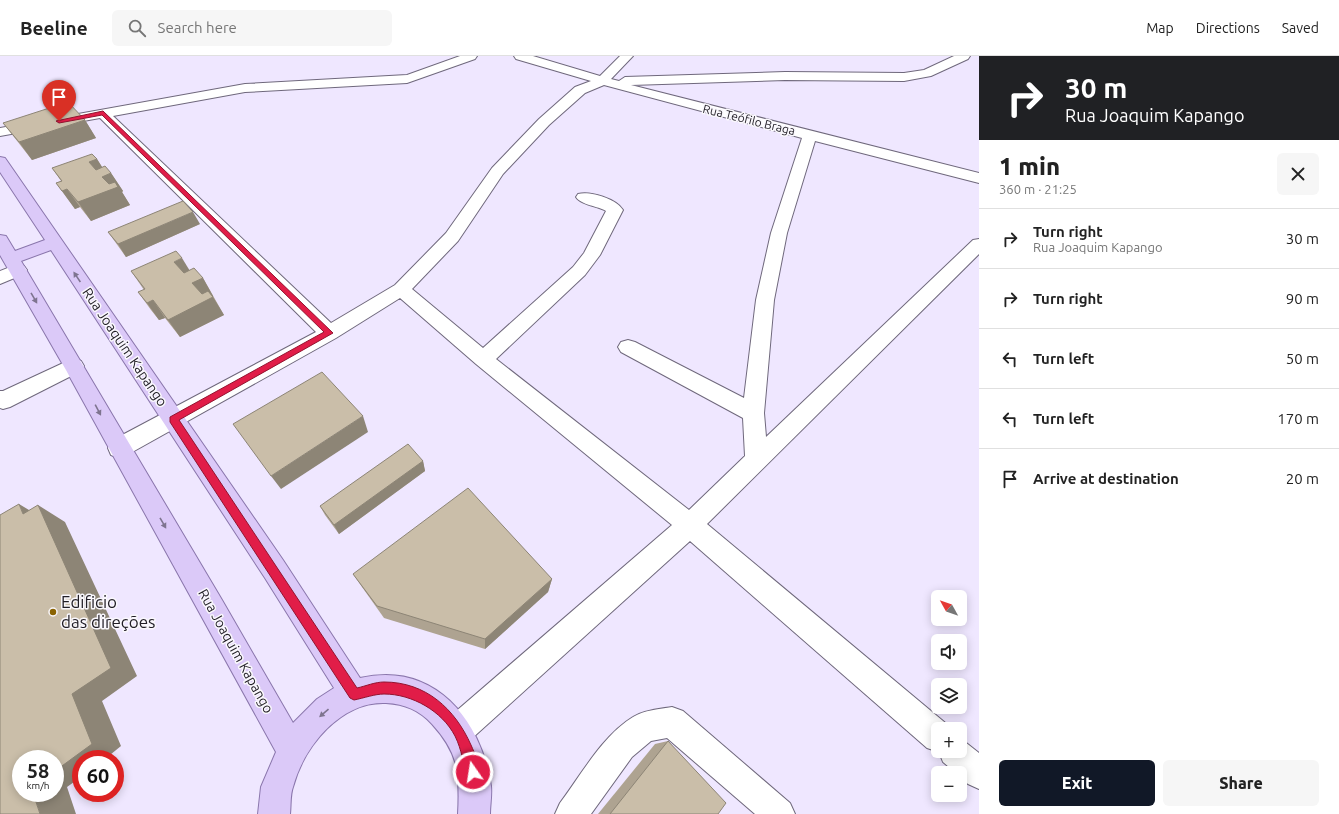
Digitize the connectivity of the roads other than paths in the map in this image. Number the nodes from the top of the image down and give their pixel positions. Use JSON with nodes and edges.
{"nodes":[{"id":1,"x":471,"y":56,"type":"edge"},
{"id":2,"x":520,"y":56,"type":"edge"},
{"id":3,"x":627,"y":56,"type":"edge"},
{"id":4,"x":964,"y":56,"type":"edge"},
{"id":5,"x":602,"y":81,"type":"junction"},
{"id":6,"x":103,"y":113,"type":"junction"},
{"id":7,"x":0,"y":132,"type":"edge"},
{"id":8,"x":810,"y":136,"type":"junction"},
{"id":9,"x":0,"y":161,"type":"edge"},
{"id":10,"x":979,"y":178,"type":"edge"},
{"id":11,"x":584,"y":197,"type":"dead end"},
{"id":12,"x":54,"y":243,"type":"junction"},
{"id":13,"x":979,"y":244,"type":"edge"},
{"id":14,"x":7,"y":262,"type":"edge"},
{"id":15,"x":400,"y":289,"type":"junction"},
{"id":16,"x":329,"y":333,"type":"junction"},
{"id":17,"x":628,"y":347,"type":"dead end"},
{"id":18,"x":483,"y":358,"type":"junction"},
{"id":19,"x":74,"y":366,"type":"junction"},
{"id":20,"x":0,"y":399,"type":"edge"},
{"id":21,"x":753,"y":413,"type":"junction"},
{"id":22,"x":174,"y":419,"type":"junction"},
{"id":23,"x":119,"y":448,"type":"junction"},
{"id":24,"x":757,"y":460,"type":"junction"},
{"id":25,"x":690,"y":525,"type":"junction"},
{"id":26,"x":354,"y":694,"type":"junction"},
{"id":27,"x":458,"y":730,"type":"junction"},
{"id":28,"x":931,"y":732,"type":"edge"},
{"id":29,"x":292,"y":751,"type":"junction"},
{"id":30,"x":962,"y":758,"type":"edge"},
{"id":31,"x":979,"y":773,"type":"edge"},
{"id":32,"x":274,"y":814,"type":"edge"},
{"id":33,"x":474,"y":814,"type":"edge"},
{"id":34,"x":571,"y":814,"type":"edge"},
{"id":35,"x":779,"y":814,"type":"edge"}],
"edges":[{"from":1,"to":6,"type":"street"},
{"from":2,"to":5,"type":"street","name":"Rua Teófilo Braga"},
{"from":3,"to":5,"type":"street"},
{"from":4,"to":5,"type":"street"},
{"from":5,"to":8,"type":"street","name":"Rua Teófilo Braga"},
{"from":5,"to":15,"type":"street"},
{"from":6,"to":7,"type":"street"},
{"from":6,"to":16,"type":"street"},
{"from":8,"to":10,"type":"street","name":"Rua Teófilo Braga"},
{"from":8,"to":21,"type":"street"},
{"from":9,"to":12,"type":"main road","name":"Rua Joaquim Kapango"},
{"from":11,"to":18,"type":"street"},
{"from":12,"to":14,"type":"main road"},
{"from":22,"to":12,"type":"main road","name":"Rua Joaquim Kapango","one_way":true},
{"from":13,"to":24,"type":"street"},
{"from":14,"to":19,"type":"main road","name":"Rua Joaquim Kapango","one_way":true},
{"from":15,"to":16,"type":"street"},
{"from":15,"to":18,"type":"street"},
{"from":16,"to":22,"type":"street"},
{"from":17,"to":21,"type":"street"},
{"from":18,"to":25,"type":"street"},
{"from":19,"to":20,"type":"street"},
{"from":19,"to":23,"type":"main road","name":"Rua Joaquim Kapango","one_way":true},
{"from":21,"to":24,"type":"street"},
{"from":22,"to":23,"type":"street"},
{"from":22,"to":26,"type":"main road","name":"Rua Joaquim Kapango"},
{"from":23,"to":29,"type":"main road","name":"Rua Joaquim Kapango","one_way":true},
{"from":24,"to":25,"type":"street"},
{"from":25,"to":27,"type":"street"},
{"from":25,"to":28,"type":"street"},
{"from":26,"to":27,"type":"main road"},
{"from":26,"to":29,"type":"main road","one_way":true},
{"from":27,"to":33,"type":"main road"},
{"from":29,"to":32,"type":"main road"},
{"from":30,"to":31,"type":"street"},
{"from":34,"to":35,"type":"street"}]}
